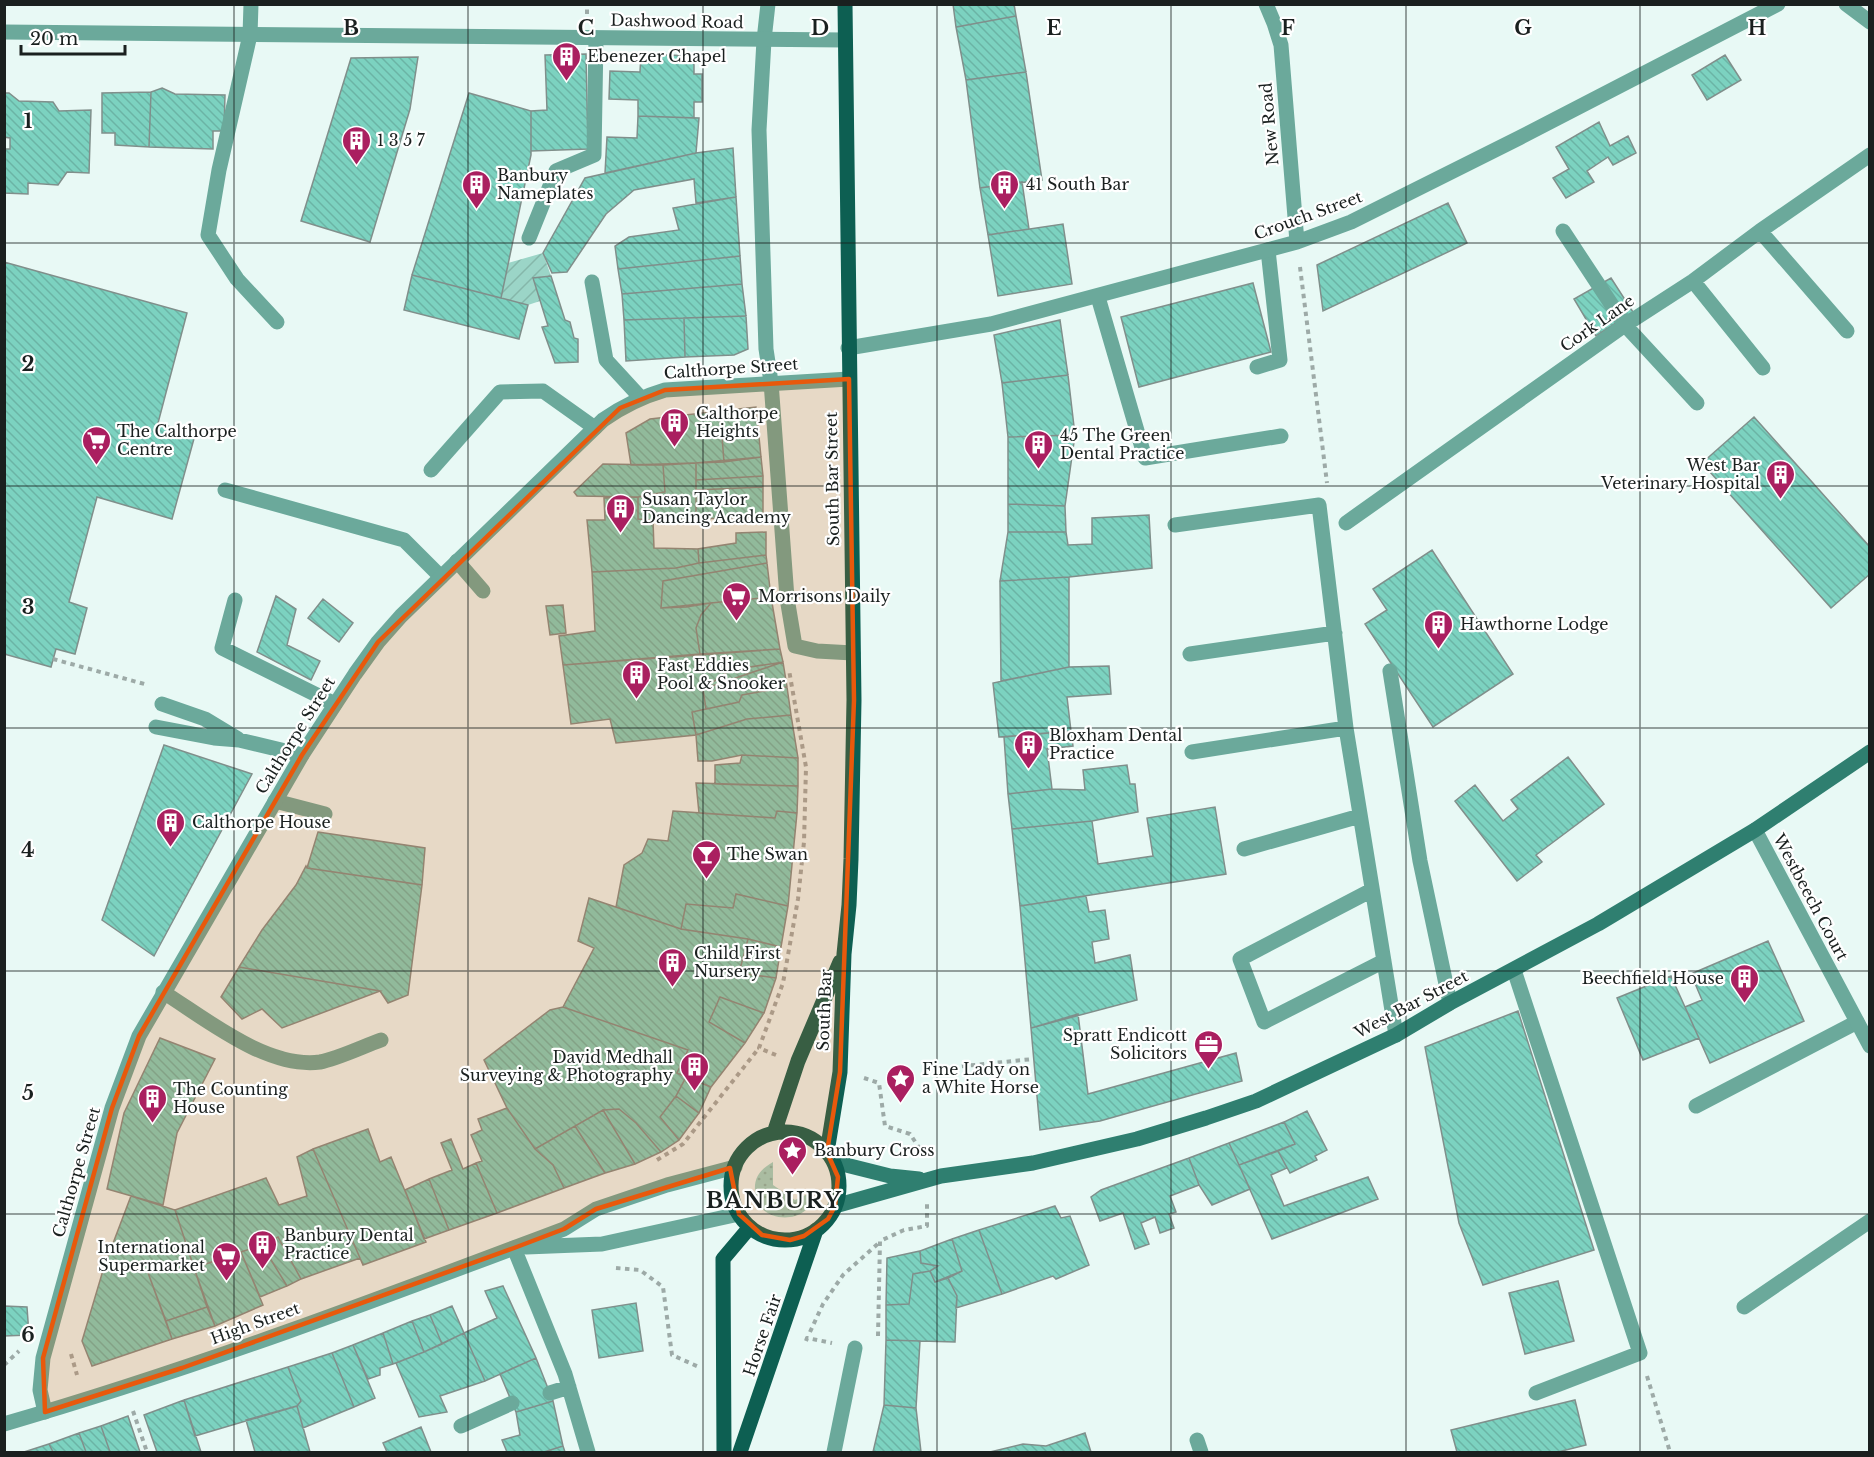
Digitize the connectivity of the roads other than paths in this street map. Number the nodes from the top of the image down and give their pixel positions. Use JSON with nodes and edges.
{"nodes":[{"id":1,"x":251,"y":4,"type":"edge"},
{"id":2,"x":768,"y":4,"type":"edge"},
{"id":3,"x":845,"y":4,"type":"edge"},
{"id":4,"x":1266,"y":4,"type":"edge"},
{"id":5,"x":1778,"y":4,"type":"edge"},
{"id":6,"x":1846,"y":4,"type":"edge"},
{"id":7,"x":1869,"y":22,"type":"edge"},
{"id":8,"x":4,"y":32,"type":"edge"},
{"id":9,"x":250,"y":35,"type":"junction"},
{"id":10,"x":596,"y":38,"type":"junction"},
{"id":11,"x":764,"y":40,"type":"junction"},
{"id":12,"x":845,"y":40,"type":"junction"},
{"id":13,"x":1869,"y":155,"type":"edge"},
{"id":14,"x":1563,"y":231,"type":"dead end"},
{"id":15,"x":1760,"y":231,"type":"junction"},
{"id":16,"x":529,"y":238,"type":"dead end"},
{"id":17,"x":1297,"y":242,"type":"junction"},
{"id":18,"x":1268,"y":250,"type":"junction"},
{"id":19,"x":1693,"y":281,"type":"junction"},
{"id":20,"x":592,"y":282,"type":"dead end"},
{"id":21,"x":1098,"y":297,"type":"junction"},
{"id":22,"x":277,"y":322,"type":"dead end"},
{"id":23,"x":1625,"y":325,"type":"junction"},
{"id":24,"x":1847,"y":331,"type":"dead end"},
{"id":25,"x":848,"y":348,"type":"junction"},
{"id":26,"x":1257,"y":367,"type":"dead end"},
{"id":27,"x":1763,"y":368,"type":"dead end"},
{"id":28,"x":849,"y":379,"type":"junction"},
{"id":29,"x":771,"y":382,"type":"junction"},
{"id":30,"x":640,"y":397,"type":"junction"},
{"id":31,"x":1697,"y":403,"type":"dead end"},
{"id":32,"x":594,"y":428,"type":"junction"},
{"id":33,"x":1281,"y":436,"type":"dead end"},
{"id":34,"x":431,"y":470,"type":"dead end"},
{"id":35,"x":225,"y":490,"type":"dead end"},
{"id":36,"x":1346,"y":523,"type":"dead end"},
{"id":37,"x":1175,"y":525,"type":"dead end"},
{"id":38,"x":457,"y":561,"type":"junction"},
{"id":39,"x":441,"y":577,"type":"junction"},
{"id":40,"x":483,"y":591,"type":"dead end"},
{"id":41,"x":235,"y":600,"type":"dead end"},
{"id":42,"x":1335,"y":633,"type":"junction"},
{"id":43,"x":854,"y":653,"type":"junction"},
{"id":44,"x":1190,"y":654,"type":"dead end"},
{"id":45,"x":1390,"y":671,"type":"dead end"},
{"id":46,"x":162,"y":704,"type":"dead end"},
{"id":47,"x":335,"y":704,"type":"junction"},
{"id":48,"x":156,"y":727,"type":"dead end"},
{"id":49,"x":1346,"y":728,"type":"junction"},
{"id":50,"x":239,"y":740,"type":"junction"},
{"id":51,"x":1192,"y":752,"type":"dead end"},
{"id":52,"x":1869,"y":752,"type":"edge"},
{"id":53,"x":302,"y":755,"type":"junction"},
{"id":54,"x":275,"y":801,"type":"junction"},
{"id":55,"x":325,"y":814,"type":"dead end"},
{"id":56,"x":1360,"y":816,"type":"junction"},
{"id":57,"x":1755,"y":830,"type":"junction"},
{"id":58,"x":1244,"y":849,"type":"dead end"},
{"id":59,"x":1372,"y":890,"type":"junction"},
{"id":60,"x":844,"y":954,"type":"junction"},
{"id":61,"x":1384,"y":962,"type":"junction"},
{"id":62,"x":1514,"y":970,"type":"junction"},
{"id":63,"x":163,"y":992,"type":"junction"},
{"id":64,"x":1450,"y":1003,"type":"junction"},
{"id":65,"x":1857,"y":1022,"type":"junction"},
{"id":66,"x":1396,"y":1035,"type":"junction"},
{"id":67,"x":381,"y":1040,"type":"dead end"},
{"id":68,"x":1869,"y":1046,"type":"edge"},
{"id":69,"x":1696,"y":1106,"type":"dead end"},
{"id":70,"x":774,"y":1133,"type":"junction"},
{"id":71,"x":830,"y":1157,"type":"junction"},
{"id":72,"x":735,"y":1167,"type":"junction"},
{"id":73,"x":925,"y":1180,"type":"junction"},
{"id":74,"x":835,"y":1206,"type":"junction"},
{"id":75,"x":739,"y":1214,"type":"junction"},
{"id":76,"x":1869,"y":1221,"type":"edge"},
{"id":77,"x":750,"y":1227,"type":"junction"},
{"id":78,"x":816,"y":1230,"type":"junction"},
{"id":79,"x":514,"y":1248,"type":"junction"},
{"id":80,"x":1744,"y":1307,"type":"dead end"},
{"id":81,"x":855,"y":1348,"type":"road end"},
{"id":82,"x":569,"y":1387,"type":"junction"},
{"id":83,"x":550,"y":1393,"type":"dead end"},
{"id":84,"x":1536,"y":1393,"type":"dead end"},
{"id":85,"x":512,"y":1403,"type":"dead end"},
{"id":86,"x":45,"y":1412,"type":"junction"},
{"id":87,"x":6,"y":1422,"type":"edge"},
{"id":88,"x":461,"y":1426,"type":"dead end"},
{"id":89,"x":588,"y":1452,"type":"edge"},
{"id":90,"x":724,"y":1452,"type":"edge"},
{"id":91,"x":740,"y":1452,"type":"edge"},
{"id":92,"x":834,"y":1452,"type":"edge"}],
"edges":[{"from":1,"to":9,"type":"street"},
{"from":2,"to":11,"type":"street"},
{"from":3,"to":12,"type":"main road","name":"South Bar Street"},
{"from":4,"to":17,"type":"street","name":"New Road"},
{"from":5,"to":17,"type":"street","name":"Crouch Street"},
{"from":6,"to":7,"type":"street"},
{"from":8,"to":9,"type":"street","name":"Dashwood Road"},
{"from":9,"to":10,"type":"street","name":"Dashwood Road"},
{"from":9,"to":22,"type":"street"},
{"from":10,"to":11,"type":"street","name":"Dashwood Road"},
{"from":10,"to":16,"type":"street"},
{"from":11,"to":12,"type":"street","name":"Dashwood Road"},
{"from":11,"to":29,"type":"street"},
{"from":12,"to":25,"type":"main road","name":"South Bar Street"},
{"from":13,"to":15,"type":"street","name":"Cork Lane"},
{"from":14,"to":23,"type":"street"},
{"from":15,"to":19,"type":"street","name":"Cork Lane"},
{"from":15,"to":24,"type":"street"},
{"from":17,"to":18,"type":"street","name":"Crouch Street"},
{"from":18,"to":21,"type":"street","name":"Crouch Street"},
{"from":18,"to":26,"type":"street"},
{"from":19,"to":23,"type":"street","name":"Cork Lane"},
{"from":19,"to":27,"type":"street"},
{"from":20,"to":30,"type":"street"},
{"from":21,"to":25,"type":"street","name":"Crouch Street"},
{"from":21,"to":33,"type":"street"},
{"from":23,"to":31,"type":"street"},
{"from":23,"to":36,"type":"street","name":"Cork Lane"},
{"from":25,"to":28,"type":"main road","name":"South Bar Street"},
{"from":28,"to":29,"type":"street","name":"Calthorpe Street"},
{"from":28,"to":43,"type":"main road","name":"South Bar Street"},
{"from":29,"to":30,"type":"street","name":"Calthorpe Street"},
{"from":29,"to":43,"type":"street"},
{"from":30,"to":32,"type":"street","name":"Calthorpe Street"},
{"from":32,"to":34,"type":"street"},
{"from":32,"to":38,"type":"street","name":"Calthorpe Street"},
{"from":35,"to":39,"type":"street"},
{"from":37,"to":42,"type":"street"},
{"from":38,"to":39,"type":"street","name":"Calthorpe Street"},
{"from":38,"to":40,"type":"street"},
{"from":39,"to":47,"type":"street","name":"Calthorpe Street"},
{"from":41,"to":47,"type":"street"},
{"from":42,"to":44,"type":"street"},
{"from":42,"to":49,"type":"street"},
{"from":43,"to":60,"type":"main road","name":"South Bar Street"},
{"from":45,"to":64,"type":"street"},
{"from":46,"to":50,"type":"street"},
{"from":47,"to":53,"type":"street","name":"Calthorpe Street"},
{"from":48,"to":50,"type":"street"},
{"from":49,"to":51,"type":"street"},
{"from":49,"to":56,"type":"street"},
{"from":50,"to":53,"type":"street"},
{"from":52,"to":57,"type":"main road","name":"West Bar Street"},
{"from":53,"to":54,"type":"street","name":"Calthorpe Street"},
{"from":54,"to":55,"type":"street"},
{"from":54,"to":63,"type":"street","name":"Calthorpe Street"},
{"from":56,"to":58,"type":"street"},
{"from":56,"to":59,"type":"street"},
{"from":57,"to":62,"type":"main road","name":"West Bar Street"},
{"from":57,"to":65,"type":"street","name":"Westbeech Court"},
{"from":59,"to":61,"type":"street"},
{"from":59,"to":61,"type":"street"},
{"from":60,"to":70,"type":"main road","name":"South Bar"},
{"from":60,"to":71,"type":"main road","name":"South Bar"},
{"from":61,"to":66,"type":"street"},
{"from":62,"to":64,"type":"main road","name":"West Bar Street"},
{"from":62,"to":84,"type":"street"},
{"from":63,"to":67,"type":"street"},
{"from":63,"to":86,"type":"street","name":"Calthorpe Street"},
{"from":64,"to":66,"type":"main road","name":"West Bar Street"},
{"from":65,"to":68,"type":"street","name":"Westbeech Court"},
{"from":65,"to":69,"type":"street"},
{"from":66,"to":73,"type":"main road","name":"West Bar Street"},
{"from":70,"to":71,"type":"main road"},
{"from":70,"to":72,"type":"main road"},
{"from":71,"to":73,"type":"main road"},
{"from":71,"to":74,"type":"main road"},
{"from":72,"to":75,"type":"main road"},
{"from":72,"to":79,"type":"street","name":"High Street"},
{"from":73,"to":74,"type":"main road"},
{"from":74,"to":78,"type":"main road"},
{"from":75,"to":77,"type":"main road"},
{"from":75,"to":79,"type":"street","name":"High Street"},
{"from":76,"to":80,"type":"street"},
{"from":77,"to":78,"type":"main road"},
{"from":77,"to":90,"type":"main road","name":"Horse Fair"},
{"from":78,"to":91,"type":"main road","name":"Horse Fair"},
{"from":79,"to":82,"type":"street"},
{"from":79,"to":86,"type":"street","name":"High Street"},
{"from":81,"to":92,"type":"street"},
{"from":82,"to":83,"type":"street"},
{"from":82,"to":89,"type":"street"},
{"from":85,"to":88,"type":"street"},
{"from":86,"to":87,"type":"street","name":"High Street"}]}
